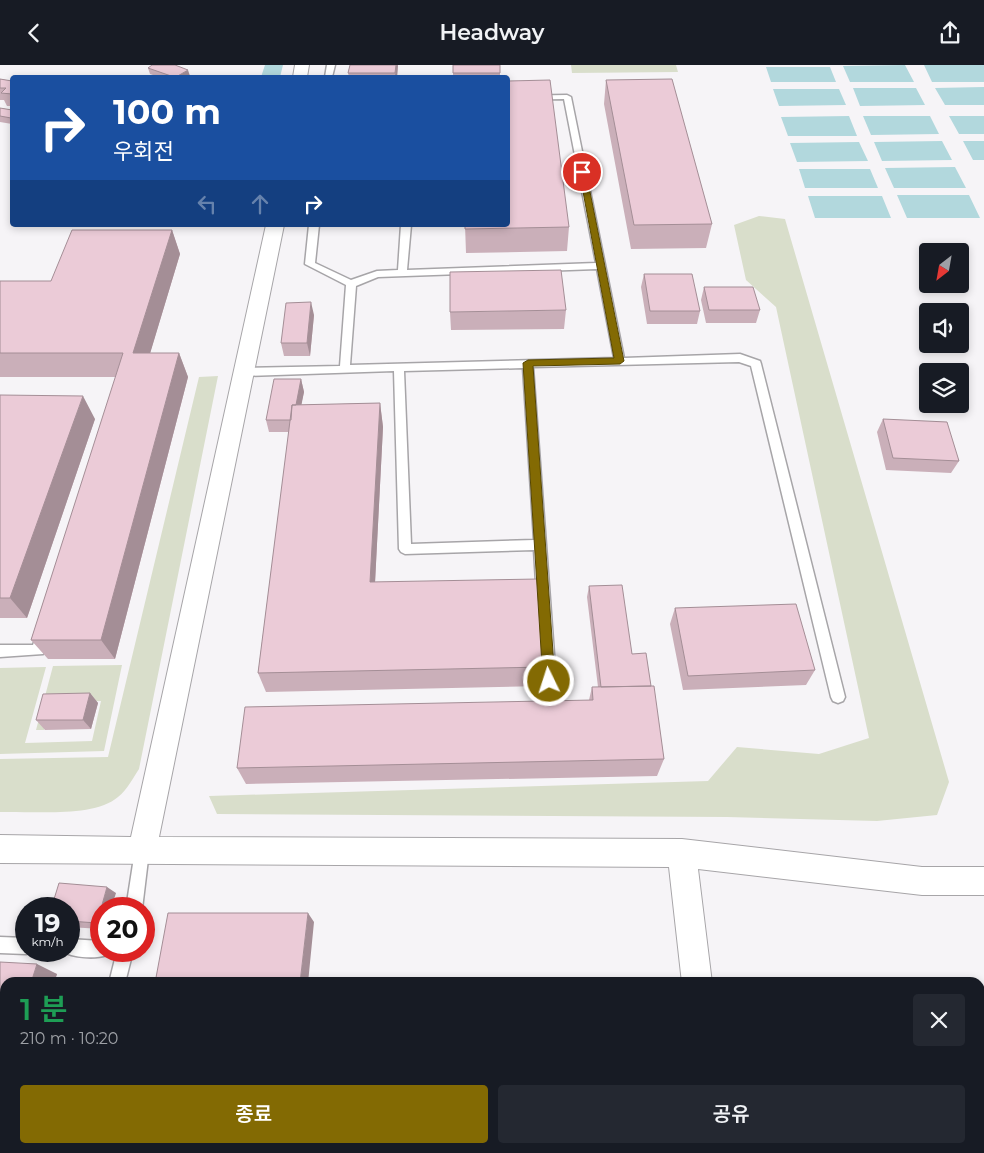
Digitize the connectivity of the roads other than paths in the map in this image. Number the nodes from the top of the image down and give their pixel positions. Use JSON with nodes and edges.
{"nodes":[{"id":1,"x":510,"y":98,"type":"edge"},
{"id":2,"x":275,"y":227,"type":"edge"},
{"id":3,"x":314,"y":227,"type":"edge"},
{"id":4,"x":406,"y":227,"type":"edge"},
{"id":5,"x":601,"y":266,"type":"junction"},
{"id":6,"x":402,"y":273,"type":"junction"},
{"id":7,"x":351,"y":284,"type":"junction"},
{"id":8,"x":620,"y":361,"type":"junction"},
{"id":9,"x":528,"y":363,"type":"junction"},
{"id":10,"x":399,"y":367,"type":"junction"},
{"id":11,"x":345,"y":370,"type":"junction"},
{"id":12,"x":244,"y":372,"type":"junction"},
{"id":13,"x":540,"y":545,"type":"junction"},
{"id":14,"x":47,"y":621,"type":"edge"},
{"id":15,"x":0,"y":651,"type":"edge"},
{"id":16,"x":549,"y":681,"type":"dead end"},
{"id":17,"x":838,"y":697,"type":"dead end"},
{"id":18,"x":0,"y":849,"type":"edge"},
{"id":19,"x":142,"y":851,"type":"junction"},
{"id":20,"x":682,"y":853,"type":"junction"},
{"id":21,"x":984,"y":881,"type":"edge"},
{"id":22,"x":136,"y":897,"type":"edge"},
{"id":23,"x":0,"y":945,"type":"edge"},
{"id":24,"x":15,"y":946,"type":"edge"},
{"id":25,"x":122,"y":962,"type":"edge"},
{"id":26,"x":118,"y":977,"type":"edge"},
{"id":27,"x":697,"y":977,"type":"edge"}],
"edges":[{"from":1,"to":5,"type":"lane"},
{"from":2,"to":12,"type":"street"},
{"from":3,"to":7,"type":"lane"},
{"from":4,"to":6,"type":"lane"},
{"from":5,"to":6,"type":"lane"},
{"from":5,"to":8,"type":"lane"},
{"from":6,"to":7,"type":"lane"},
{"from":7,"to":11,"type":"lane"},
{"from":8,"to":9,"type":"lane"},
{"from":8,"to":17,"type":"lane"},
{"from":9,"to":10,"type":"lane"},
{"from":9,"to":13,"type":"lane"},
{"from":10,"to":11,"type":"lane"},
{"from":10,"to":13,"type":"lane"},
{"from":11,"to":12,"type":"lane"},
{"from":12,"to":19,"type":"street"},
{"from":13,"to":16,"type":"lane"},
{"from":14,"to":15,"type":"lane"},
{"from":18,"to":19,"type":"street"},
{"from":19,"to":20,"type":"street"},
{"from":19,"to":22,"type":"lane"},
{"from":20,"to":21,"type":"street"},
{"from":20,"to":27,"type":"street"},
{"from":23,"to":24,"type":"lane"},
{"from":25,"to":26,"type":"lane"}]}
